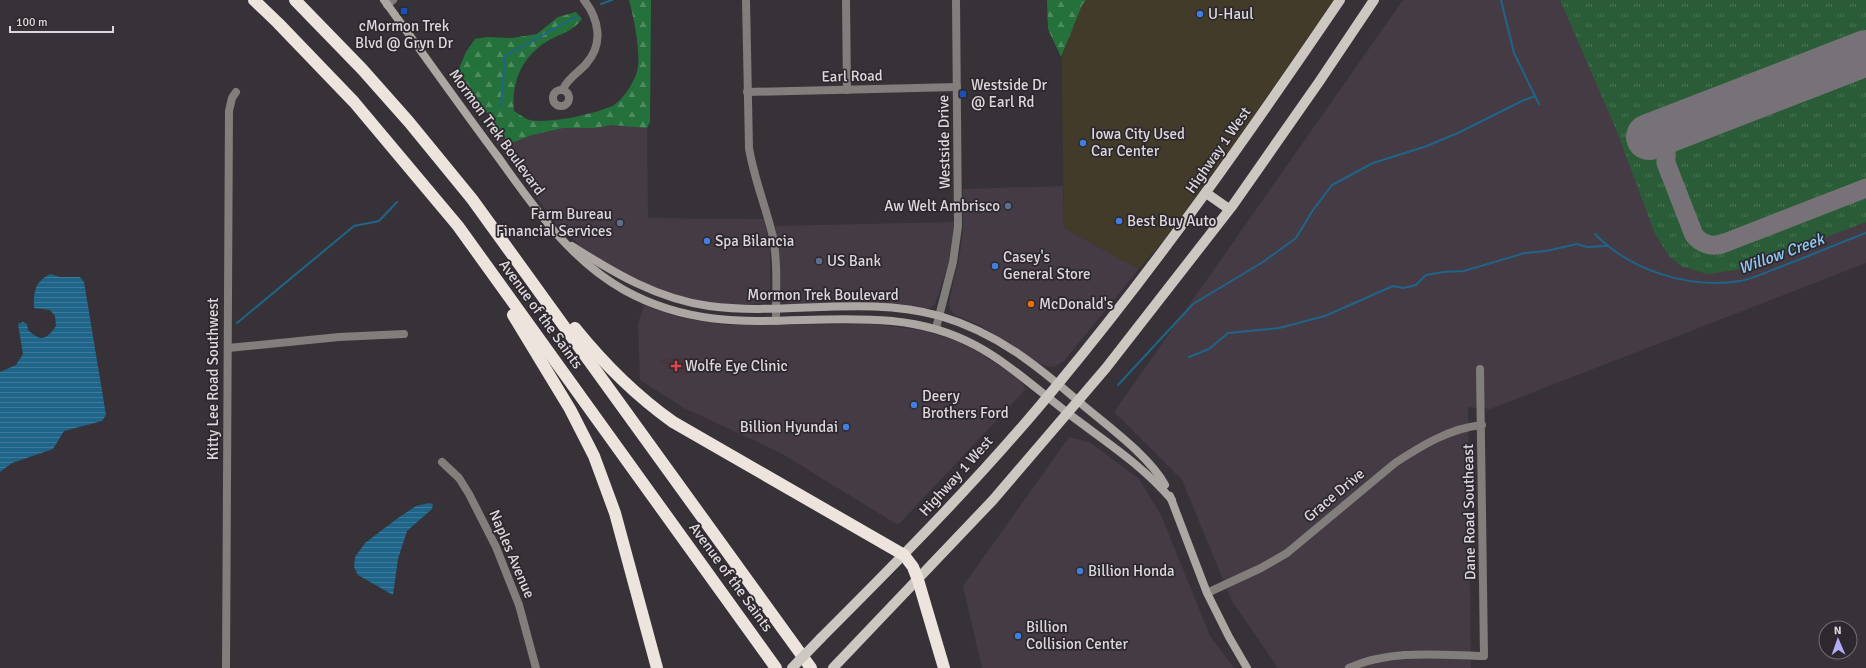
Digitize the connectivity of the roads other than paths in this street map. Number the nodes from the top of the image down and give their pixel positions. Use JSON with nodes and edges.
{"nodes":[{"id":1,"x":254,"y":0,"type":"edge"},
{"id":2,"x":295,"y":0,"type":"edge"},
{"id":3,"x":584,"y":0,"type":"edge"},
{"id":4,"x":746,"y":0,"type":"edge"},
{"id":5,"x":846,"y":0,"type":"edge"},
{"id":6,"x":956,"y":0,"type":"edge"},
{"id":7,"x":1340,"y":0,"type":"edge"},
{"id":8,"x":1374,"y":0,"type":"edge"},
{"id":9,"x":388,"y":2,"type":"edge"},
{"id":10,"x":957,"y":88,"type":"junction"},
{"id":11,"x":563,"y":89,"type":"dead end"},
{"id":12,"x":847,"y":90,"type":"junction"},
{"id":13,"x":236,"y":92,"type":"dead end"},
{"id":14,"x":748,"y":92,"type":"junction"},
{"id":15,"x":1206,"y":193,"type":"junction"},
{"id":16,"x":1230,"y":209,"type":"junction"},
{"id":17,"x":458,"y":226,"type":"junction"},
{"id":18,"x":562,"y":240,"type":"junction"},
{"id":19,"x":509,"y":249,"type":"junction"},
{"id":20,"x":776,"y":308,"type":"junction"},
{"id":21,"x":939,"y":316,"type":"junction"},
{"id":22,"x":776,"y":320,"type":"junction"},
{"id":23,"x":936,"y":328,"type":"junction"},
{"id":24,"x":404,"y":334,"type":"dead end"},
{"id":25,"x":228,"y":348,"type":"junction"},
{"id":26,"x":1480,"y":369,"type":"dead end"},
{"id":27,"x":1058,"y":384,"type":"junction"},
{"id":28,"x":1048,"y":396,"type":"junction"},
{"id":29,"x":1078,"y":400,"type":"junction"},
{"id":30,"x":1067,"y":412,"type":"junction"},
{"id":31,"x":1482,"y":425,"type":"junction"},
{"id":32,"x":442,"y":462,"type":"dead end"},
{"id":33,"x":1172,"y":500,"type":"junction"},
{"id":34,"x":904,"y":555,"type":"junction"},
{"id":35,"x":918,"y":580,"type":"junction"},
{"id":36,"x":1206,"y":593,"type":"junction"},
{"id":37,"x":836,"y":665,"type":"edge"},
{"id":38,"x":226,"y":668,"type":"edge"},
{"id":39,"x":536,"y":668,"type":"edge"},
{"id":40,"x":657,"y":668,"type":"edge"},
{"id":41,"x":776,"y":668,"type":"edge"},
{"id":42,"x":792,"y":668,"type":"edge"},
{"id":43,"x":811,"y":668,"type":"edge"},
{"id":44,"x":944,"y":668,"type":"edge"},
{"id":45,"x":1247,"y":668,"type":"edge"},
{"id":46,"x":1349,"y":668,"type":"edge"}],
"edges":[{"from":1,"to":17,"type":"highway","name":"Avenue of the Saints"},
{"from":2,"to":19,"type":"highway","name":"Avenue of the Saints"},
{"from":3,"to":11,"type":"street"},
{"from":4,"to":14,"type":"street"},
{"from":5,"to":12,"type":"street"},
{"from":6,"to":10,"type":"street","name":"Westside Drive"},
{"from":7,"to":15,"type":"main road","name":"Highway 1 West"},
{"from":8,"to":16,"type":"main road"},
{"from":9,"to":18,"type":"main road","name":"Mormon Trek Boulevard"},
{"from":10,"to":12,"type":"street","name":"Earl Road"},
{"from":10,"to":21,"type":"street","name":"Westside Drive"},
{"from":12,"to":14,"type":"street","name":"Earl Road"},
{"from":13,"to":25,"type":"street","name":"Kitty Lee Road Southwest"},
{"from":14,"to":20,"type":"street"},
{"from":15,"to":16,"type":"main road"},
{"from":15,"to":27,"type":"main road","name":"Highway 1 West"},
{"from":16,"to":29,"type":"main road"},
{"from":17,"to":40,"type":"highway"},
{"from":17,"to":41,"type":"highway","name":"Avenue of the Saints"},
{"from":18,"to":20,"type":"main road","name":"Mormon Trek Boulevard"},
{"from":18,"to":22,"type":"main road","name":"Mormon Trek Boulevard"},
{"from":19,"to":34,"type":"highway"},
{"from":19,"to":43,"type":"highway","name":"Avenue of the Saints"},
{"from":20,"to":21,"type":"main road","name":"Mormon Trek Boulevard"},
{"from":20,"to":22,"type":"street"},
{"from":21,"to":23,"type":"street","name":"Westside Drive"},
{"from":21,"to":27,"type":"main road","name":"Mormon Trek Boulevard"},
{"from":22,"to":23,"type":"main road","name":"Mormon Trek Boulevard"},
{"from":23,"to":28,"type":"main road","name":"Mormon Trek Boulevard"},
{"from":24,"to":25,"type":"street"},
{"from":25,"to":38,"type":"street","name":"Kitty Lee Road Southwest"},
{"from":26,"to":31,"type":"street","name":"Dane Road Southeast"},
{"from":27,"to":28,"type":"main road","name":"Highway 1 West"},
{"from":27,"to":29,"type":"main road","name":"Mormon Trek Boulevard"},
{"from":28,"to":30,"type":"main road","name":"Mormon Trek Boulevard"},
{"from":28,"to":34,"type":"main road","name":"Highway 1 West"},
{"from":29,"to":30,"type":"main road"},
{"from":29,"to":33,"type":"main road","name":"Mormon Trek Boulevard"},
{"from":30,"to":33,"type":"main road","name":"Mormon Trek Boulevard"},
{"from":30,"to":35,"type":"main road"},
{"from":31,"to":36,"type":"street","name":"Grace Drive"},
{"from":31,"to":46,"type":"street","name":"Dane Road Southeast"},
{"from":32,"to":39,"type":"street","name":"Naples Avenue"},
{"from":33,"to":36,"type":"main road","name":"Mormon Trek Boulevard"},
{"from":34,"to":35,"type":"highway"},
{"from":34,"to":42,"type":"main road","name":"Highway 1 West","bridge":true},
{"from":35,"to":37,"type":"main road"},
{"from":35,"to":44,"type":"highway"},
{"from":36,"to":45,"type":"main road","name":"Mormon Trek Boulevard"}]}
